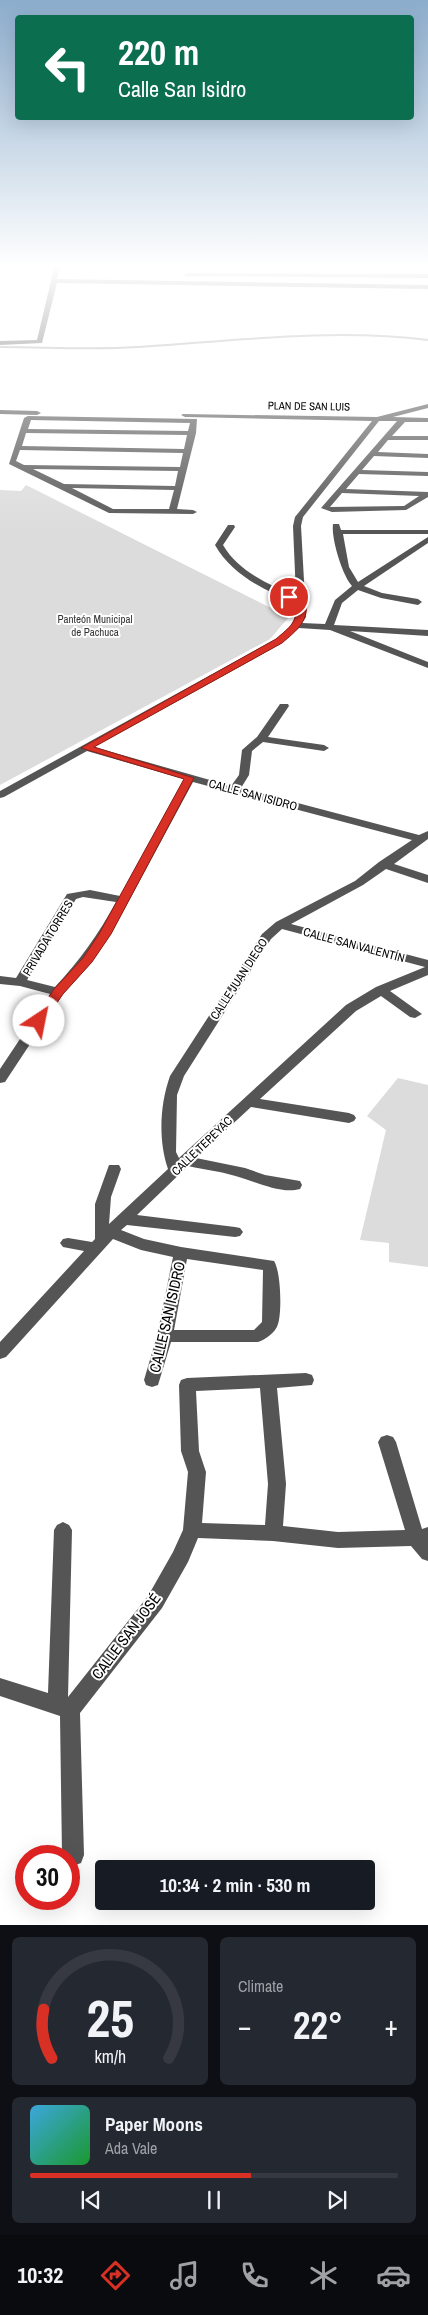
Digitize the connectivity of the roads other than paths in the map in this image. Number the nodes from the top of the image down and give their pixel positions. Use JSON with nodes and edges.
{"nodes":[{"id":1,"x":428,"y":406,"type":"edge"},
{"id":2,"x":0,"y":412,"type":"edge"},
{"id":3,"x":110,"y":416,"type":"junction"},
{"id":4,"x":377,"y":419,"type":"junction"},
{"id":5,"x":403,"y":419,"type":"junction"},
{"id":6,"x":428,"y":419,"type":"edge"},
{"id":7,"x":23,"y":430,"type":"junction"},
{"id":8,"x":106,"y":432,"type":"junction"},
{"id":9,"x":192,"y":433,"type":"junction"},
{"id":10,"x":385,"y":438,"type":"junction"},
{"id":11,"x":428,"y":438,"type":"edge"},
{"id":12,"x":17,"y":448,"type":"junction"},
{"id":13,"x":187,"y":451,"type":"junction"},
{"id":14,"x":371,"y":454,"type":"junction"},
{"id":15,"x":428,"y":456,"type":"edge"},
{"id":16,"x":20,"y":466,"type":"junction"},
{"id":17,"x":183,"y":469,"type":"junction"},
{"id":18,"x":355,"y":472,"type":"junction"},
{"id":19,"x":428,"y":474,"type":"edge"},
{"id":20,"x":61,"y":486,"type":"junction"},
{"id":21,"x":178,"y":488,"type":"junction"},
{"id":22,"x":340,"y":491,"type":"junction"},
{"id":23,"x":427,"y":494,"type":"edge"},
{"id":24,"x":173,"y":511,"type":"junction"},
{"id":25,"x":194,"y":512,"type":"dead end"},
{"id":26,"x":231,"y":527,"type":"dead end"},
{"id":27,"x":428,"y":532,"type":"edge"},
{"id":28,"x":428,"y":539,"type":"edge"},
{"id":29,"x":356,"y":586,"type":"junction"},
{"id":30,"x":302,"y":601,"type":"junction"},
{"id":31,"x":418,"y":602,"type":"dead end"},
{"id":32,"x":298,"y":625,"type":"junction"},
{"id":33,"x":329,"y":626,"type":"junction"},
{"id":34,"x":428,"y":633,"type":"edge"},
{"id":35,"x":428,"y":665,"type":"edge"},
{"id":36,"x":284,"y":706,"type":"dead end"},
{"id":37,"x":261,"y":739,"type":"junction"},
{"id":38,"x":86,"y":748,"type":"junction"},
{"id":39,"x":324,"y":748,"type":"dead end"},
{"id":40,"x":193,"y":779,"type":"junction"},
{"id":41,"x":234,"y":790,"type":"junction"},
{"id":42,"x":0,"y":794,"type":"edge"},
{"id":43,"x":425,"y":836,"type":"edge"},
{"id":44,"x":383,"y":864,"type":"junction"},
{"id":45,"x":428,"y":879,"type":"edge"},
{"id":46,"x":122,"y":900,"type":"junction"},
{"id":47,"x":280,"y":925,"type":"junction"},
{"id":48,"x":428,"y":964,"type":"edge"},
{"id":49,"x":428,"y":970,"type":"edge"},
{"id":50,"x":0,"y":980,"type":"edge"},
{"id":51,"x":20,"y":982,"type":"junction"},
{"id":52,"x":381,"y":990,"type":"junction"},
{"id":53,"x":58,"y":992,"type":"junction"},
{"id":54,"x":415,"y":1014,"type":"dead end"},
{"id":55,"x":0,"y":1079,"type":"edge"},
{"id":56,"x":250,"y":1102,"type":"junction"},
{"id":57,"x":349,"y":1118,"type":"dead end"},
{"id":58,"x":181,"y":1166,"type":"junction"},
{"id":59,"x":114,"y":1169,"type":"dead end"},
{"id":60,"x":296,"y":1185,"type":"dead end"},
{"id":61,"x":126,"y":1220,"type":"junction"},
{"id":62,"x":235,"y":1232,"type":"dead end"},
{"id":63,"x":103,"y":1241,"type":"junction"},
{"id":64,"x":68,"y":1243,"type":"dead end"},
{"id":65,"x":181,"y":1253,"type":"junction"},
{"id":66,"x":165,"y":1336,"type":"junction"},
{"id":67,"x":0,"y":1353,"type":"edge"},
{"id":68,"x":152,"y":1380,"type":"dead end"},
{"id":69,"x":306,"y":1380,"type":"dead end"},
{"id":70,"x":268,"y":1381,"type":"junction"},
{"id":71,"x":387,"y":1442,"type":"dead end"},
{"id":72,"x":64,"y":1530,"type":"dead end"},
{"id":73,"x":192,"y":1530,"type":"junction"},
{"id":74,"x":273,"y":1533,"type":"junction"},
{"id":75,"x":422,"y":1537,"type":"edge"},
{"id":76,"x":428,"y":1553,"type":"edge"},
{"id":77,"x":0,"y":1688,"type":"edge"},
{"id":78,"x":64,"y":1708,"type":"junction"},
{"id":79,"x":72,"y":1845,"type":"edge"}],
"edges":[{"from":1,"to":4,"type":"street"},
{"from":2,"to":3,"type":"street","name":"PLAN DE SAN LUIS"},
{"from":3,"to":4,"type":"street","name":"PLAN DE SAN LUIS"},
{"from":3,"to":7,"type":"street"},
{"from":3,"to":8,"type":"street"},
{"from":3,"to":9,"type":"street"},
{"from":4,"to":5,"type":"street"},
{"from":4,"to":30,"type":"street"},
{"from":5,"to":6,"type":"street"},
{"from":5,"to":10,"type":"street"},
{"from":7,"to":8,"type":"street"},
{"from":7,"to":12,"type":"street"},
{"from":8,"to":9,"type":"street"},
{"from":9,"to":13,"type":"street"},
{"from":10,"to":11,"type":"street"},
{"from":10,"to":14,"type":"street"},
{"from":12,"to":13,"type":"street"},
{"from":12,"to":16,"type":"street"},
{"from":13,"to":17,"type":"street"},
{"from":14,"to":15,"type":"street"},
{"from":14,"to":18,"type":"street"},
{"from":16,"to":17,"type":"street"},
{"from":16,"to":20,"type":"street"},
{"from":17,"to":21,"type":"street"},
{"from":18,"to":19,"type":"street"},
{"from":18,"to":22,"type":"street"},
{"from":20,"to":21,"type":"street"},
{"from":20,"to":24,"type":"street"},
{"from":21,"to":24,"type":"street"},
{"from":22,"to":23,"type":"street"},
{"from":22,"to":23,"type":"street"},
{"from":24,"to":25,"type":"street"},
{"from":26,"to":30,"type":"street"},
{"from":27,"to":29,"type":"street"},
{"from":28,"to":29,"type":"street"},
{"from":29,"to":31,"type":"street"},
{"from":29,"to":33,"type":"street"},
{"from":30,"to":32,"type":"street"},
{"from":32,"to":33,"type":"street"},
{"from":32,"to":38,"type":"street"},
{"from":33,"to":34,"type":"street"},
{"from":33,"to":35,"type":"street"},
{"from":36,"to":37,"type":"street"},
{"from":37,"to":39,"type":"street"},
{"from":37,"to":41,"type":"street"},
{"from":38,"to":40,"type":"street","name":"CALLE SAN ISIDRO"},
{"from":38,"to":42,"type":"street"},
{"from":40,"to":41,"type":"street","name":"CALLE SAN ISIDRO"},
{"from":40,"to":46,"type":"street"},
{"from":41,"to":43,"type":"street","name":"CALLE SAN ISIDRO"},
{"from":43,"to":44,"type":"street","name":"CALLE JUAN DIEGO"},
{"from":44,"to":45,"type":"street"},
{"from":44,"to":47,"type":"street","name":"CALLE JUAN DIEGO"},
{"from":46,"to":51,"type":"street","name":"PRIVADA TORRES"},
{"from":46,"to":53,"type":"street"},
{"from":47,"to":48,"type":"street","name":"CALLE SAN VALENTÍN"},
{"from":47,"to":58,"type":"street","name":"CALLE JUAN DIEGO"},
{"from":49,"to":52,"type":"street","name":"CALLE TEPEYAC"},
{"from":50,"to":51,"type":"street"},
{"from":51,"to":53,"type":"street"},
{"from":52,"to":54,"type":"street"},
{"from":52,"to":56,"type":"street","name":"CALLE TEPEYAC"},
{"from":53,"to":55,"type":"street"},
{"from":56,"to":57,"type":"street"},
{"from":56,"to":58,"type":"street","name":"CALLE TEPEYAC"},
{"from":58,"to":60,"type":"street"},
{"from":58,"to":61,"type":"street","name":"CALLE TEPEYAC"},
{"from":59,"to":63,"type":"street"},
{"from":61,"to":62,"type":"street"},
{"from":61,"to":63,"type":"street","name":"CALLE TEPEYAC"},
{"from":63,"to":64,"type":"street"},
{"from":63,"to":65,"type":"street"},
{"from":63,"to":67,"type":"street","name":"CALLE TEPEYAC"},
{"from":65,"to":66,"type":"street","name":"CALLE SAN ISIDRO"},
{"from":65,"to":66,"type":"street"},
{"from":66,"to":68,"type":"street","name":"CALLE SAN ISIDRO"},
{"from":69,"to":70,"type":"street"},
{"from":70,"to":73,"type":"street","name":"CALLE SAN JOSÉ"},
{"from":70,"to":74,"type":"street"},
{"from":71,"to":75,"type":"street"},
{"from":72,"to":78,"type":"street"},
{"from":73,"to":74,"type":"street"},
{"from":73,"to":78,"type":"street","name":"CALLE SAN JOSÉ"},
{"from":74,"to":75,"type":"street"},
{"from":75,"to":76,"type":"street"},
{"from":77,"to":78,"type":"street"},
{"from":78,"to":79,"type":"street"}]}
